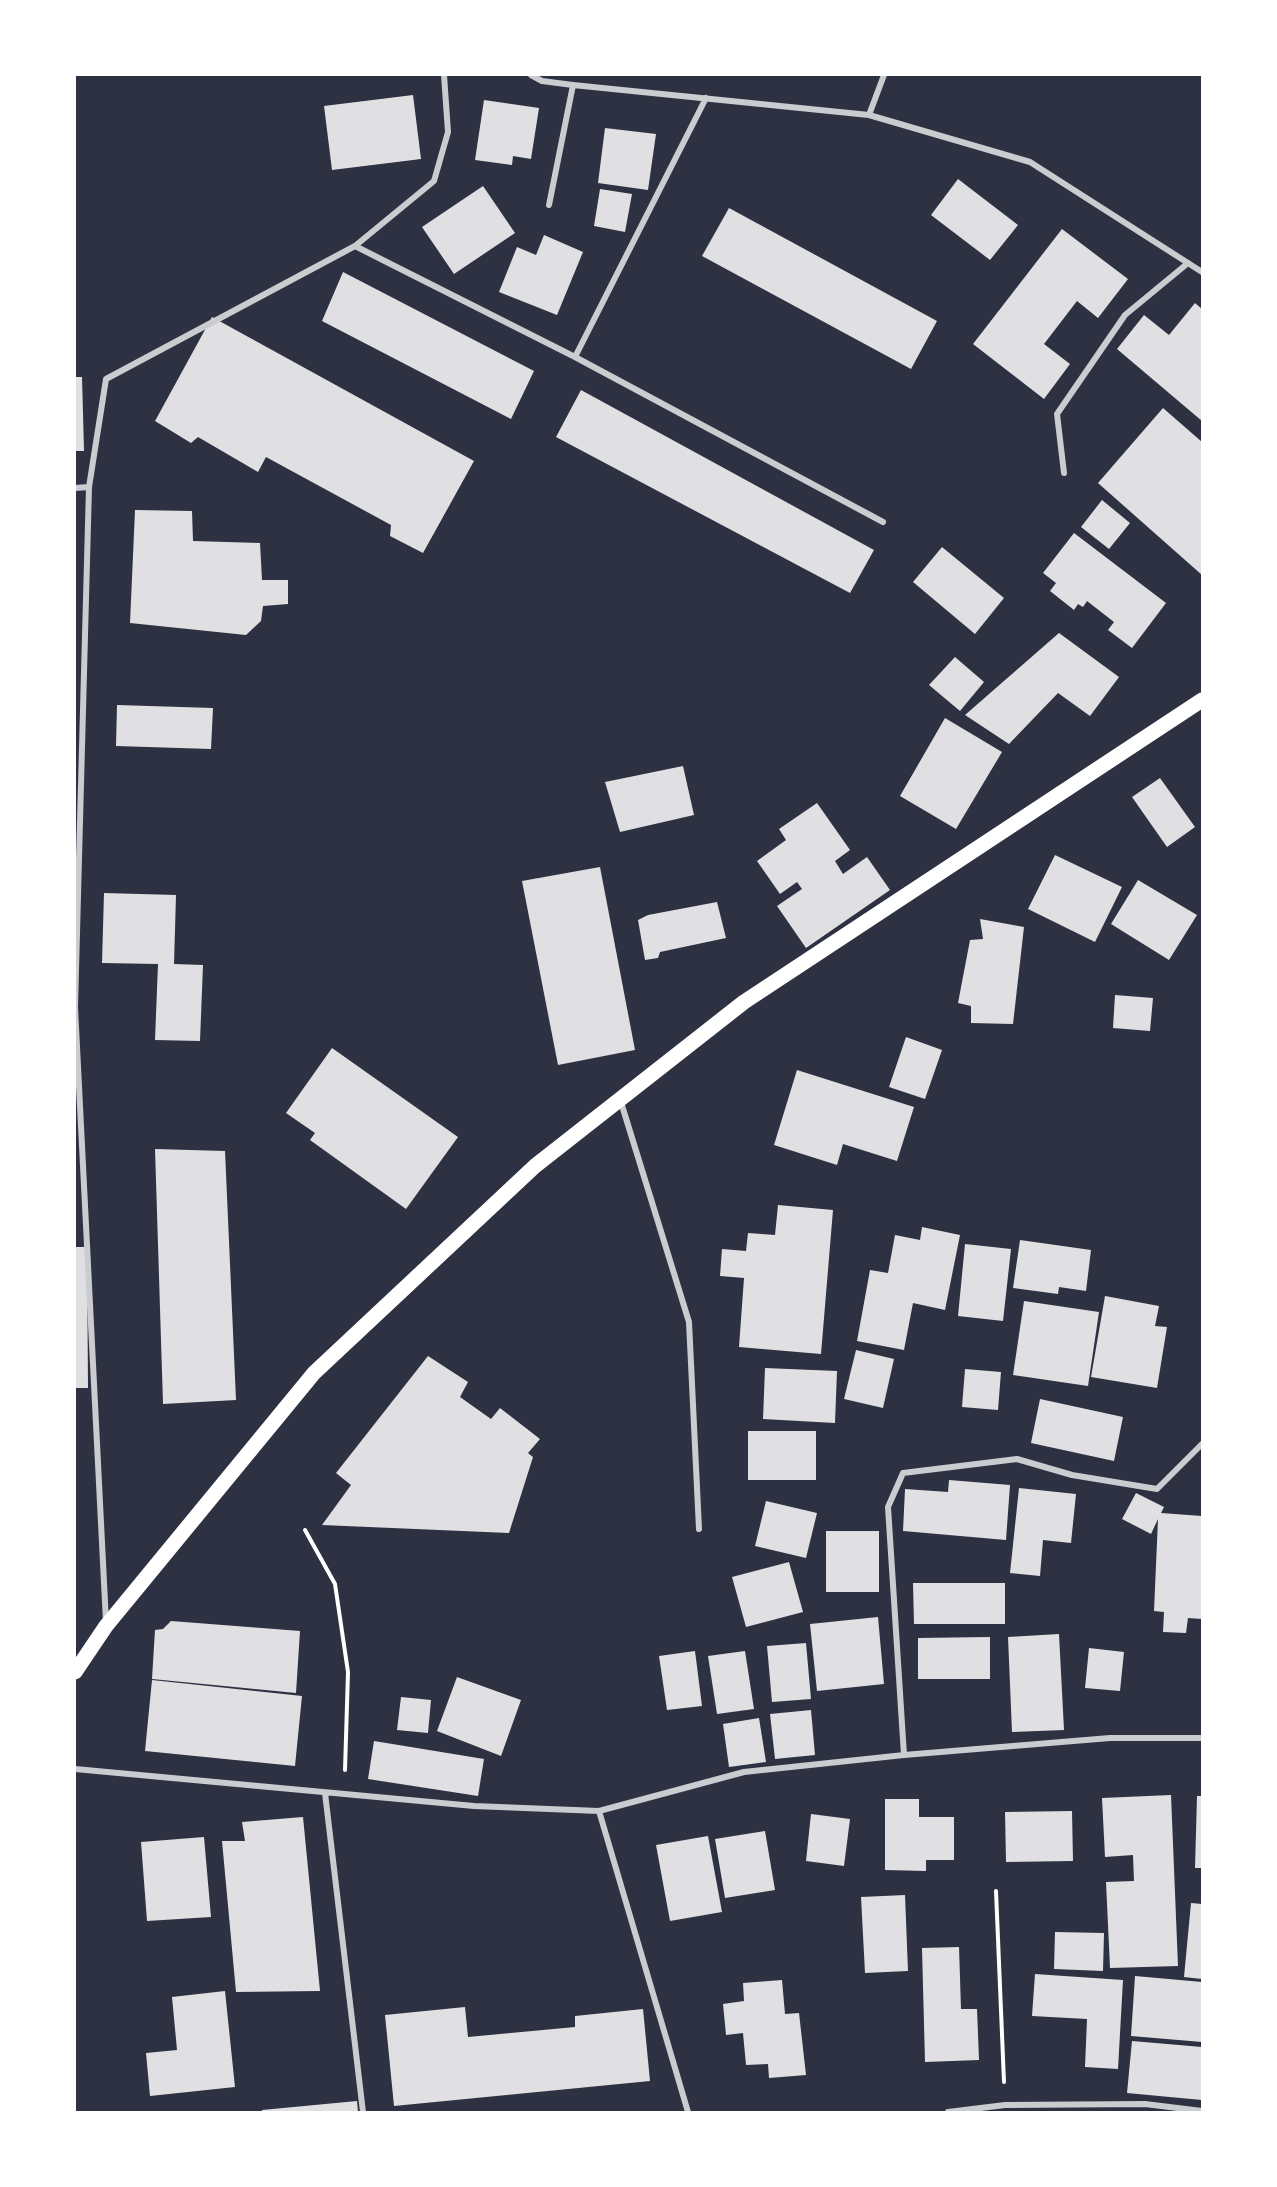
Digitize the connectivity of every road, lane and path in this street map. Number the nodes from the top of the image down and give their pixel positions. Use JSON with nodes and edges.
{"nodes":[{"id":1,"x":444,"y":75,"type":"edge"},
{"id":2,"x":531,"y":75,"type":"edge"},
{"id":3,"x":884,"y":75,"type":"edge"},
{"id":4,"x":573,"y":85,"type":"junction"},
{"id":5,"x":706,"y":98,"type":"junction"},
{"id":6,"x":869,"y":115,"type":"junction"},
{"id":7,"x":549,"y":205,"type":"dead end"},
{"id":8,"x":355,"y":246,"type":"junction"},
{"id":9,"x":1188,"y":263,"type":"junction"},
{"id":10,"x":1202,"y":272,"type":"edge"},
{"id":11,"x":575,"y":357,"type":"junction"},
{"id":12,"x":1064,"y":473,"type":"dead end"},
{"id":13,"x":89,"y":487,"type":"junction"},
{"id":14,"x":75,"y":488,"type":"edge"},
{"id":15,"x":883,"y":522,"type":"dead end"},
{"id":16,"x":1202,"y":700,"type":"edge"},
{"id":17,"x":620,"y":1099,"type":"junction"},
{"id":18,"x":1202,"y":1444,"type":"edge"},
{"id":19,"x":305,"y":1530,"type":"dead end"},
{"id":20,"x":699,"y":1530,"type":"dead end"},
{"id":21,"x":106,"y":1626,"type":"junction"},
{"id":22,"x":75,"y":1672,"type":"edge"},
{"id":23,"x":1202,"y":1738,"type":"edge"},
{"id":24,"x":904,"y":1755,"type":"junction"},
{"id":25,"x":75,"y":1769,"type":"edge"},
{"id":26,"x":325,"y":1792,"type":"junction"},
{"id":27,"x":345,"y":1794,"type":"junction"},
{"id":28,"x":599,"y":1811,"type":"junction"},
{"id":29,"x":996,"y":1891,"type":"dead end"},
{"id":30,"x":1005,"y":2105,"type":"junction"},
{"id":31,"x":1202,"y":2111,"type":"edge"},
{"id":32,"x":363,"y":2112,"type":"edge"},
{"id":33,"x":688,"y":2112,"type":"edge"},
{"id":34,"x":948,"y":2112,"type":"edge"}],
"edges":[{"from":1,"to":8,"type":"street"},
{"from":2,"to":4,"type":"street"},
{"from":3,"to":6,"type":"street"},
{"from":4,"to":5,"type":"street"},
{"from":4,"to":7,"type":"street"},
{"from":5,"to":6,"type":"street"},
{"from":5,"to":11,"type":"street"},
{"from":6,"to":9,"type":"street"},
{"from":8,"to":11,"type":"street"},
{"from":8,"to":13,"type":"street"},
{"from":9,"to":10,"type":"street"},
{"from":9,"to":12,"type":"street"},
{"from":11,"to":15,"type":"street"},
{"from":13,"to":14,"type":"street"},
{"from":13,"to":21,"type":"street"},
{"from":16,"to":17,"type":"main road"},
{"from":17,"to":20,"type":"street"},
{"from":17,"to":21,"type":"main road"},
{"from":18,"to":24,"type":"street"},
{"from":19,"to":27,"type":"path"},
{"from":21,"to":22,"type":"main road"},
{"from":23,"to":24,"type":"street"},
{"from":24,"to":28,"type":"street"},
{"from":25,"to":26,"type":"street"},
{"from":26,"to":27,"type":"street"},
{"from":26,"to":32,"type":"street"},
{"from":27,"to":28,"type":"street"},
{"from":28,"to":33,"type":"street"},
{"from":29,"to":30,"type":"path"},
{"from":30,"to":31,"type":"street"},
{"from":30,"to":34,"type":"street"}]}
